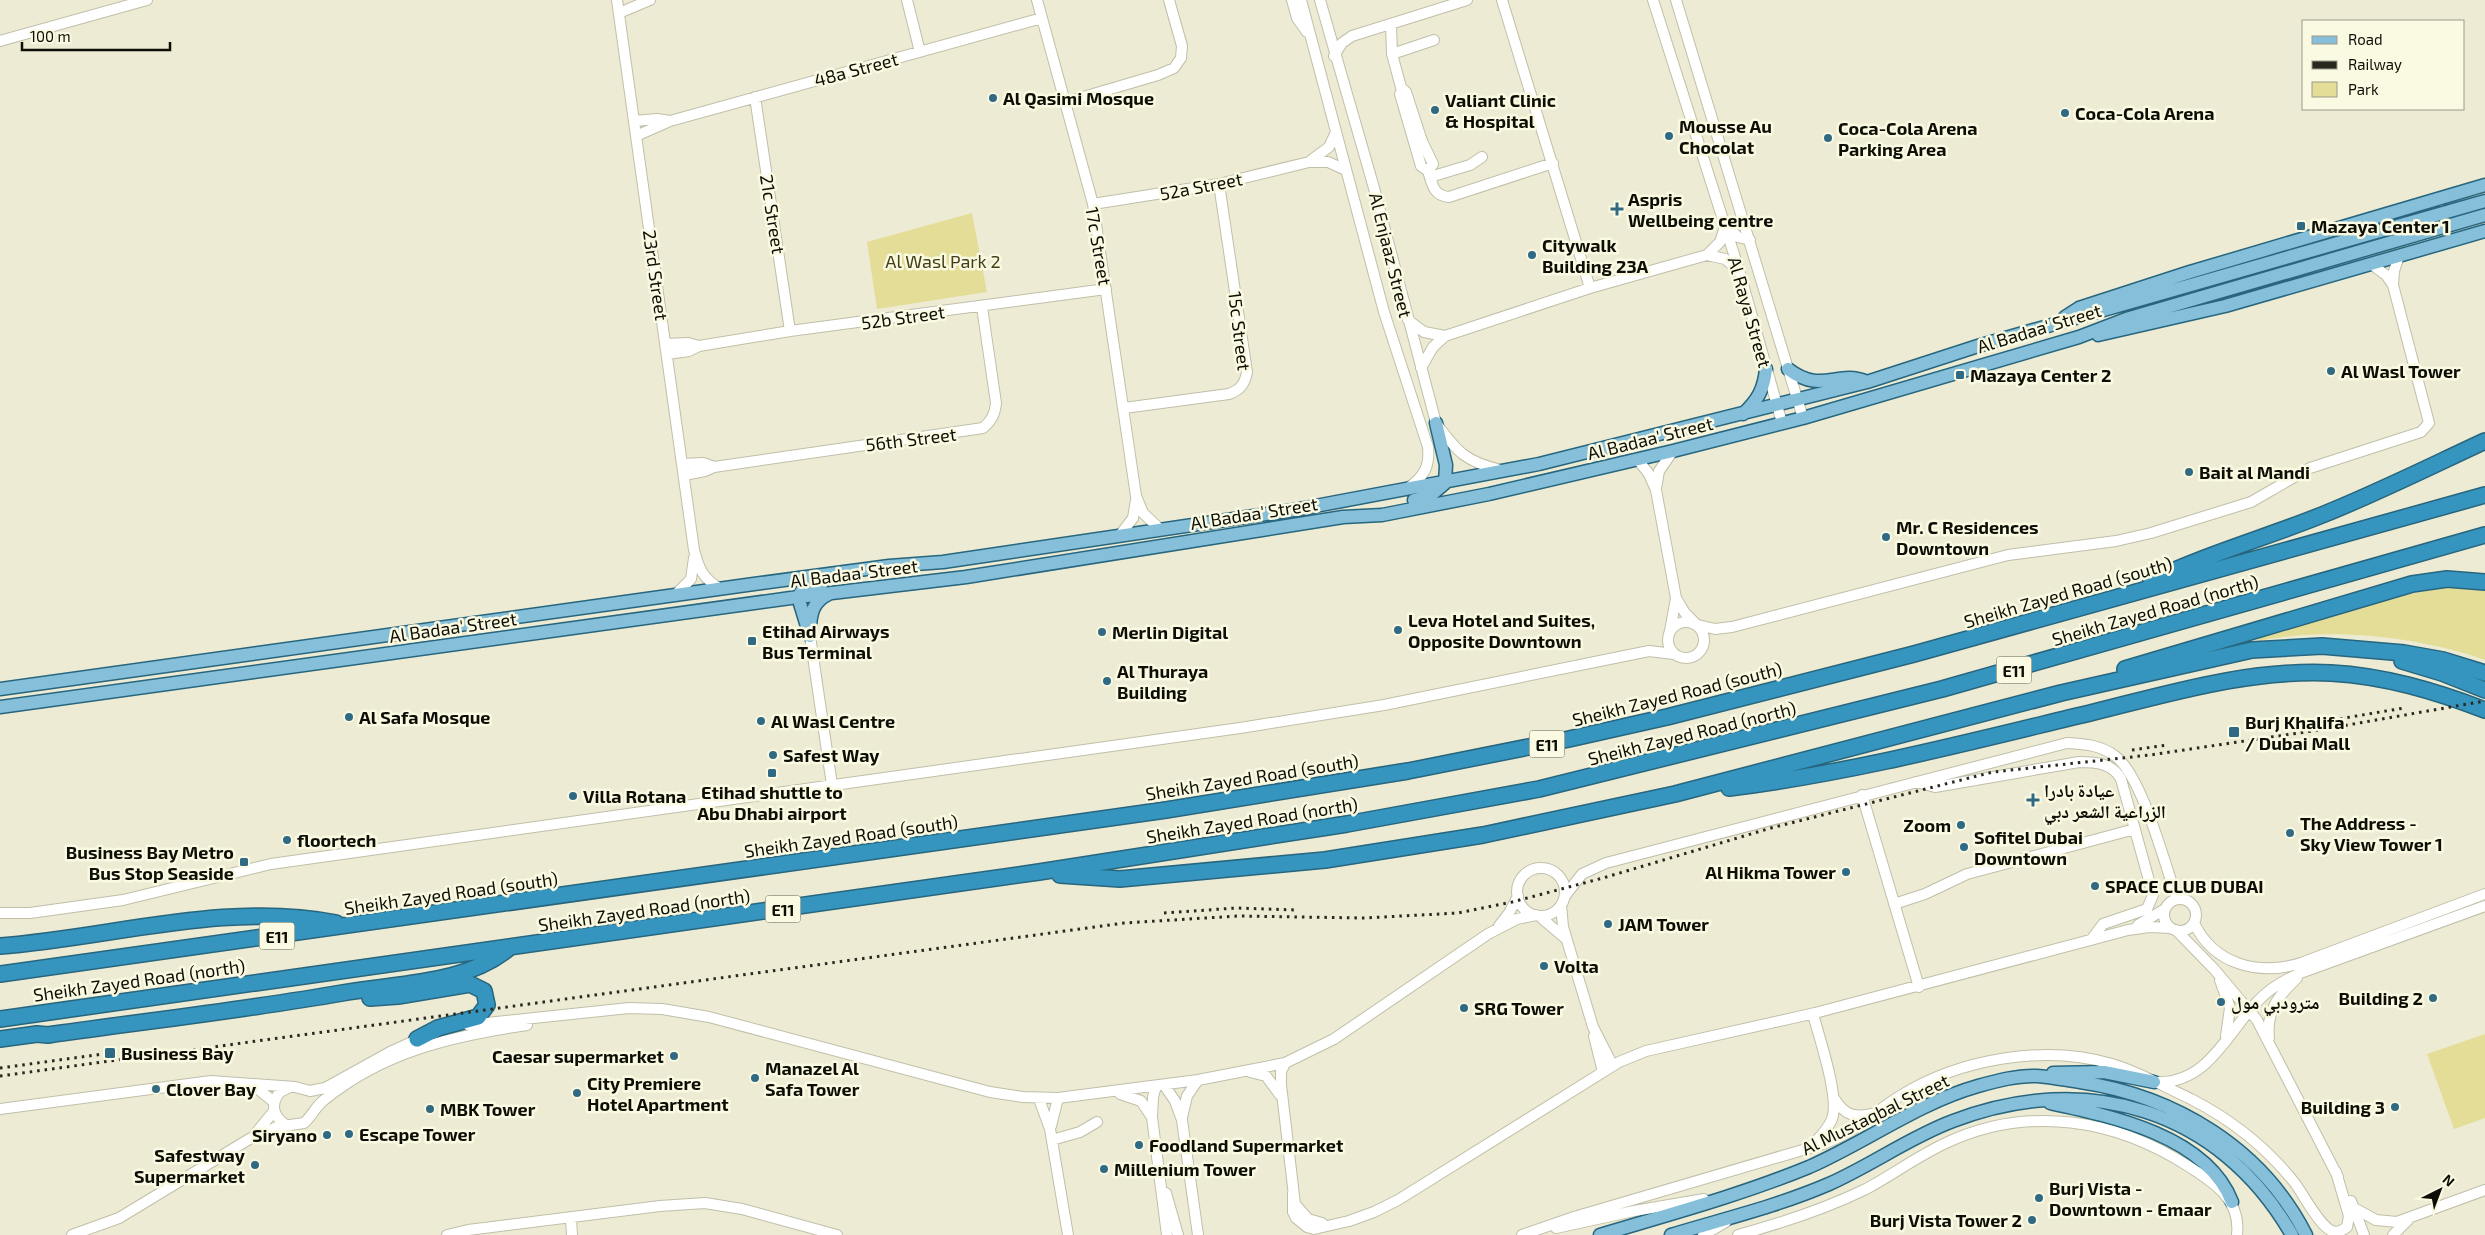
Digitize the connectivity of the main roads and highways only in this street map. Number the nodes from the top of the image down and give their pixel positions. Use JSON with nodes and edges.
{"nodes":[{"id":1,"x":2485,"y":185,"type":"edge"},
{"id":2,"x":2485,"y":201,"type":"edge"},
{"id":3,"x":2485,"y":215,"type":"edge"},
{"id":4,"x":2485,"y":231,"type":"edge"},
{"id":5,"x":2055,"y":324,"type":"junction"},
{"id":6,"x":2078,"y":336,"type":"junction"},
{"id":7,"x":1766,"y":369,"type":"road end"},
{"id":8,"x":1788,"y":369,"type":"road end"},
{"id":9,"x":1867,"y":382,"type":"junction"},
{"id":10,"x":1742,"y":415,"type":"junction"},
{"id":11,"x":1436,"y":424,"type":"road end"},
{"id":12,"x":2485,"y":441,"type":"edge"},
{"id":13,"x":1445,"y":483,"type":"junction"},
{"id":14,"x":2485,"y":495,"type":"edge"},
{"id":15,"x":1343,"y":516,"type":"junction"},
{"id":16,"x":2485,"y":535,"type":"edge"},
{"id":17,"x":889,"y":566,"type":"junction"},
{"id":18,"x":2485,"y":582,"type":"edge"},
{"id":19,"x":831,"y":594,"type":"junction"},
{"id":20,"x":798,"y":597,"type":"junction"},
{"id":21,"x":2114,"y":599,"type":"junction"},
{"id":22,"x":329,"y":642,"type":"junction"},
{"id":23,"x":2364,"y":650,"type":"junction"},
{"id":24,"x":272,"y":669,"type":"junction"},
{"id":25,"x":2485,"y":673,"type":"edge"},
{"id":26,"x":0,"y":689,"type":"edge"},
{"id":27,"x":2485,"y":690,"type":"edge"},
{"id":28,"x":2061,"y":693,"type":"junction"},
{"id":29,"x":0,"y":707,"type":"edge"},
{"id":30,"x":2479,"y":708,"type":"edge"},
{"id":31,"x":1675,"y":794,"type":"junction"},
{"id":32,"x":1039,"y":872,"type":"junction"},
{"id":33,"x":349,"y":926,"type":"junction"},
{"id":34,"x":0,"y":946,"type":"edge"},
{"id":35,"x":510,"y":948,"type":"junction"},
{"id":36,"x":0,"y":974,"type":"edge"},
{"id":37,"x":326,"y":997,"type":"junction"},
{"id":38,"x":0,"y":1019,"type":"edge"},
{"id":39,"x":48,"y":1035,"type":"junction"},
{"id":40,"x":0,"y":1039,"type":"edge"},
{"id":41,"x":417,"y":1039,"type":"road end"},
{"id":42,"x":0,"y":1045,"type":"edge"},
{"id":43,"x":2035,"y":1076,"type":"junction"},
{"id":44,"x":2154,"y":1082,"type":"road end"},
{"id":45,"x":2038,"y":1101,"type":"junction"},
{"id":46,"x":2232,"y":1202,"type":"road end"},
{"id":47,"x":1600,"y":1235,"type":"edge"},
{"id":48,"x":1671,"y":1235,"type":"edge"},
{"id":49,"x":2292,"y":1235,"type":"edge"},
{"id":50,"x":2306,"y":1235,"type":"edge"}],
"edges":[{"from":1,"to":5,"type":"main road"},
{"from":2,"to":5,"type":"main road","name":"Al Badaa' Street"},
{"from":3,"to":6,"type":"main road","name":"Al Badaa' Street"},
{"from":4,"to":6,"type":"main road"},
{"from":5,"to":9,"type":"main road","name":"Al Badaa' Street"},
{"from":6,"to":15,"type":"main road","name":"Al Badaa' Street"},
{"from":7,"to":10,"type":"main road"},
{"from":8,"to":9,"type":"main road"},
{"from":9,"to":10,"type":"main road","name":"Al Badaa' Street"},
{"from":10,"to":13,"type":"main road","name":"Al Badaa' Street"},
{"from":11,"to":13,"type":"main road"},
{"from":12,"to":21,"type":"highway"},
{"from":13,"to":15,"type":"main road"},
{"from":13,"to":17,"type":"main road","name":"Al Badaa' Street"},
{"from":14,"to":21,"type":"highway","name":"Sheikh Zayed Road (south)","number":"E11"},
{"from":15,"to":19,"type":"main road","name":"Al Badaa' Street"},
{"from":16,"to":32,"type":"highway","name":"Sheikh Zayed Road (north)","number":"E11"},
{"from":17,"to":20,"type":"main road"},
{"from":17,"to":22,"type":"main road","name":"Al Badaa' Street"},
{"from":18,"to":28,"type":"highway"},
{"from":19,"to":20,"type":"main road","name":"Al Badaa' Street"},
{"from":19,"to":20,"type":"main road"},
{"from":20,"to":24,"type":"main road","name":"Al Badaa' Street"},
{"from":21,"to":33,"type":"highway","name":"Sheikh Zayed Road (south)","number":"E11"},
{"from":22,"to":24,"type":"main road"},
{"from":22,"to":26,"type":"main road","name":"Al Badaa' Street"},
{"from":23,"to":25,"type":"highway"},
{"from":23,"to":27,"type":"highway"},
{"from":23,"to":28,"type":"highway"},
{"from":24,"to":29,"type":"main road","name":"Al Badaa' Street"},
{"from":28,"to":31,"type":"highway"},
{"from":30,"to":31,"type":"highway"},
{"from":31,"to":32,"type":"highway"},
{"from":32,"to":35,"type":"highway","name":"Sheikh Zayed Road (north)","number":"E11"},
{"from":33,"to":34,"type":"highway"},
{"from":33,"to":36,"type":"highway","name":"Sheikh Zayed Road (south)","number":"E11"},
{"from":35,"to":37,"type":"highway"},
{"from":35,"to":38,"type":"highway","name":"Sheikh Zayed Road (north)","number":"E11"},
{"from":37,"to":39,"type":"highway"},
{"from":37,"to":41,"type":"highway"},
{"from":39,"to":40,"type":"highway"},
{"from":39,"to":42,"type":"main road"},
{"from":43,"to":44,"type":"main road"},
{"from":43,"to":47,"type":"main road","name":"Al Mustaqbal Street"},
{"from":43,"to":50,"type":"main road","name":"Al Mustaqbal Street"},
{"from":45,"to":46,"type":"main road"},
{"from":45,"to":48,"type":"main road"},
{"from":45,"to":49,"type":"main road"}]}
